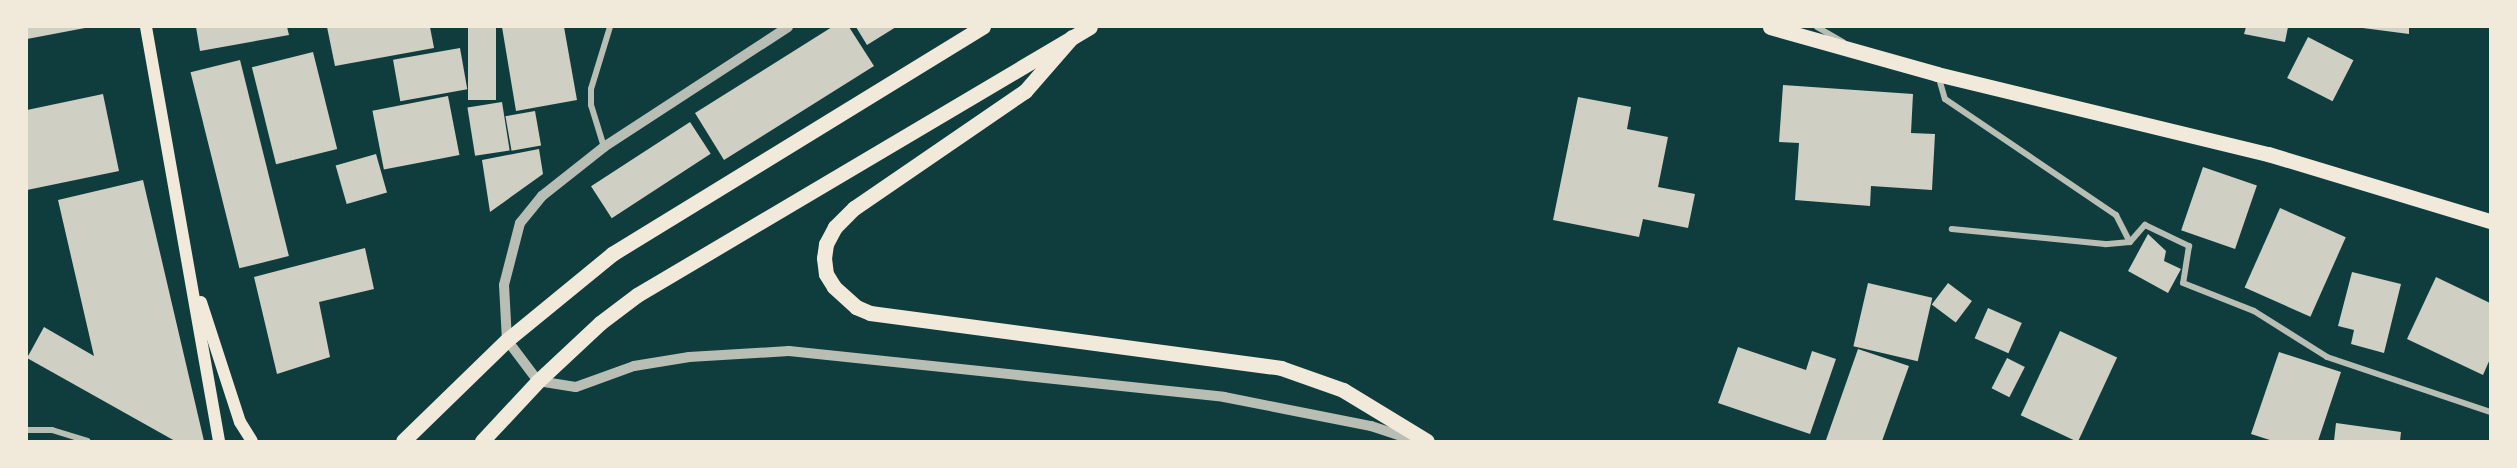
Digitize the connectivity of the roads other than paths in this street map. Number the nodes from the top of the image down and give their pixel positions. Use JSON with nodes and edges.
{"nodes":[{"id":1,"x":146,"y":27,"type":"edge"},
{"id":2,"x":610,"y":27,"type":"edge"},
{"id":3,"x":788,"y":27,"type":"edge"},
{"id":4,"x":983,"y":27,"type":"edge"},
{"id":5,"x":1090,"y":27,"type":"edge"},
{"id":6,"x":1770,"y":27,"type":"edge"},
{"id":7,"x":1817,"y":27,"type":"edge"},
{"id":8,"x":1072,"y":37,"type":"junction"},
{"id":9,"x":1859,"y":51,"type":"junction"},
{"id":10,"x":1938,"y":74,"type":"junction"},
{"id":11,"x":604,"y":147,"type":"junction"},
{"id":12,"x":2490,"y":221,"type":"edge"},
{"id":13,"x":1952,"y":229,"type":"dead end"},
{"id":14,"x":2130,"y":242,"type":"junction"},
{"id":15,"x":189,"y":264,"type":"junction"},
{"id":16,"x":507,"y":340,"type":"junction"},
{"id":17,"x":538,"y":381,"type":"junction"},
{"id":18,"x":2490,"y":412,"type":"edge"},
{"id":19,"x":27,"y":430,"type":"edge"},
{"id":20,"x":87,"y":441,"type":"edge"},
{"id":21,"x":219,"y":441,"type":"edge"},
{"id":22,"x":252,"y":441,"type":"edge"},
{"id":23,"x":403,"y":441,"type":"edge"},
{"id":24,"x":482,"y":441,"type":"edge"},
{"id":25,"x":1416,"y":441,"type":"edge"},
{"id":26,"x":1427,"y":441,"type":"edge"}],
"edges":[{"from":1,"to":15,"type":"main road"},
{"from":2,"to":11,"type":"street"},
{"from":3,"to":11,"type":"street"},
{"from":4,"to":16,"type":"main road"},
{"from":5,"to":8,"type":"main road"},
{"from":6,"to":9,"type":"main road"},
{"from":7,"to":9,"type":"street"},
{"from":8,"to":17,"type":"main road"},
{"from":8,"to":26,"type":"main road"},
{"from":9,"to":10,"type":"main road"},
{"from":10,"to":12,"type":"main road"},
{"from":10,"to":14,"type":"street"},
{"from":11,"to":16,"type":"street"},
{"from":13,"to":14,"type":"street"},
{"from":14,"to":18,"type":"street"},
{"from":15,"to":21,"type":"main road"},
{"from":15,"to":22,"type":"main road"},
{"from":16,"to":17,"type":"street"},
{"from":16,"to":23,"type":"main road"},
{"from":17,"to":24,"type":"main road"},
{"from":17,"to":25,"type":"street"},
{"from":19,"to":20,"type":"street"}]}
